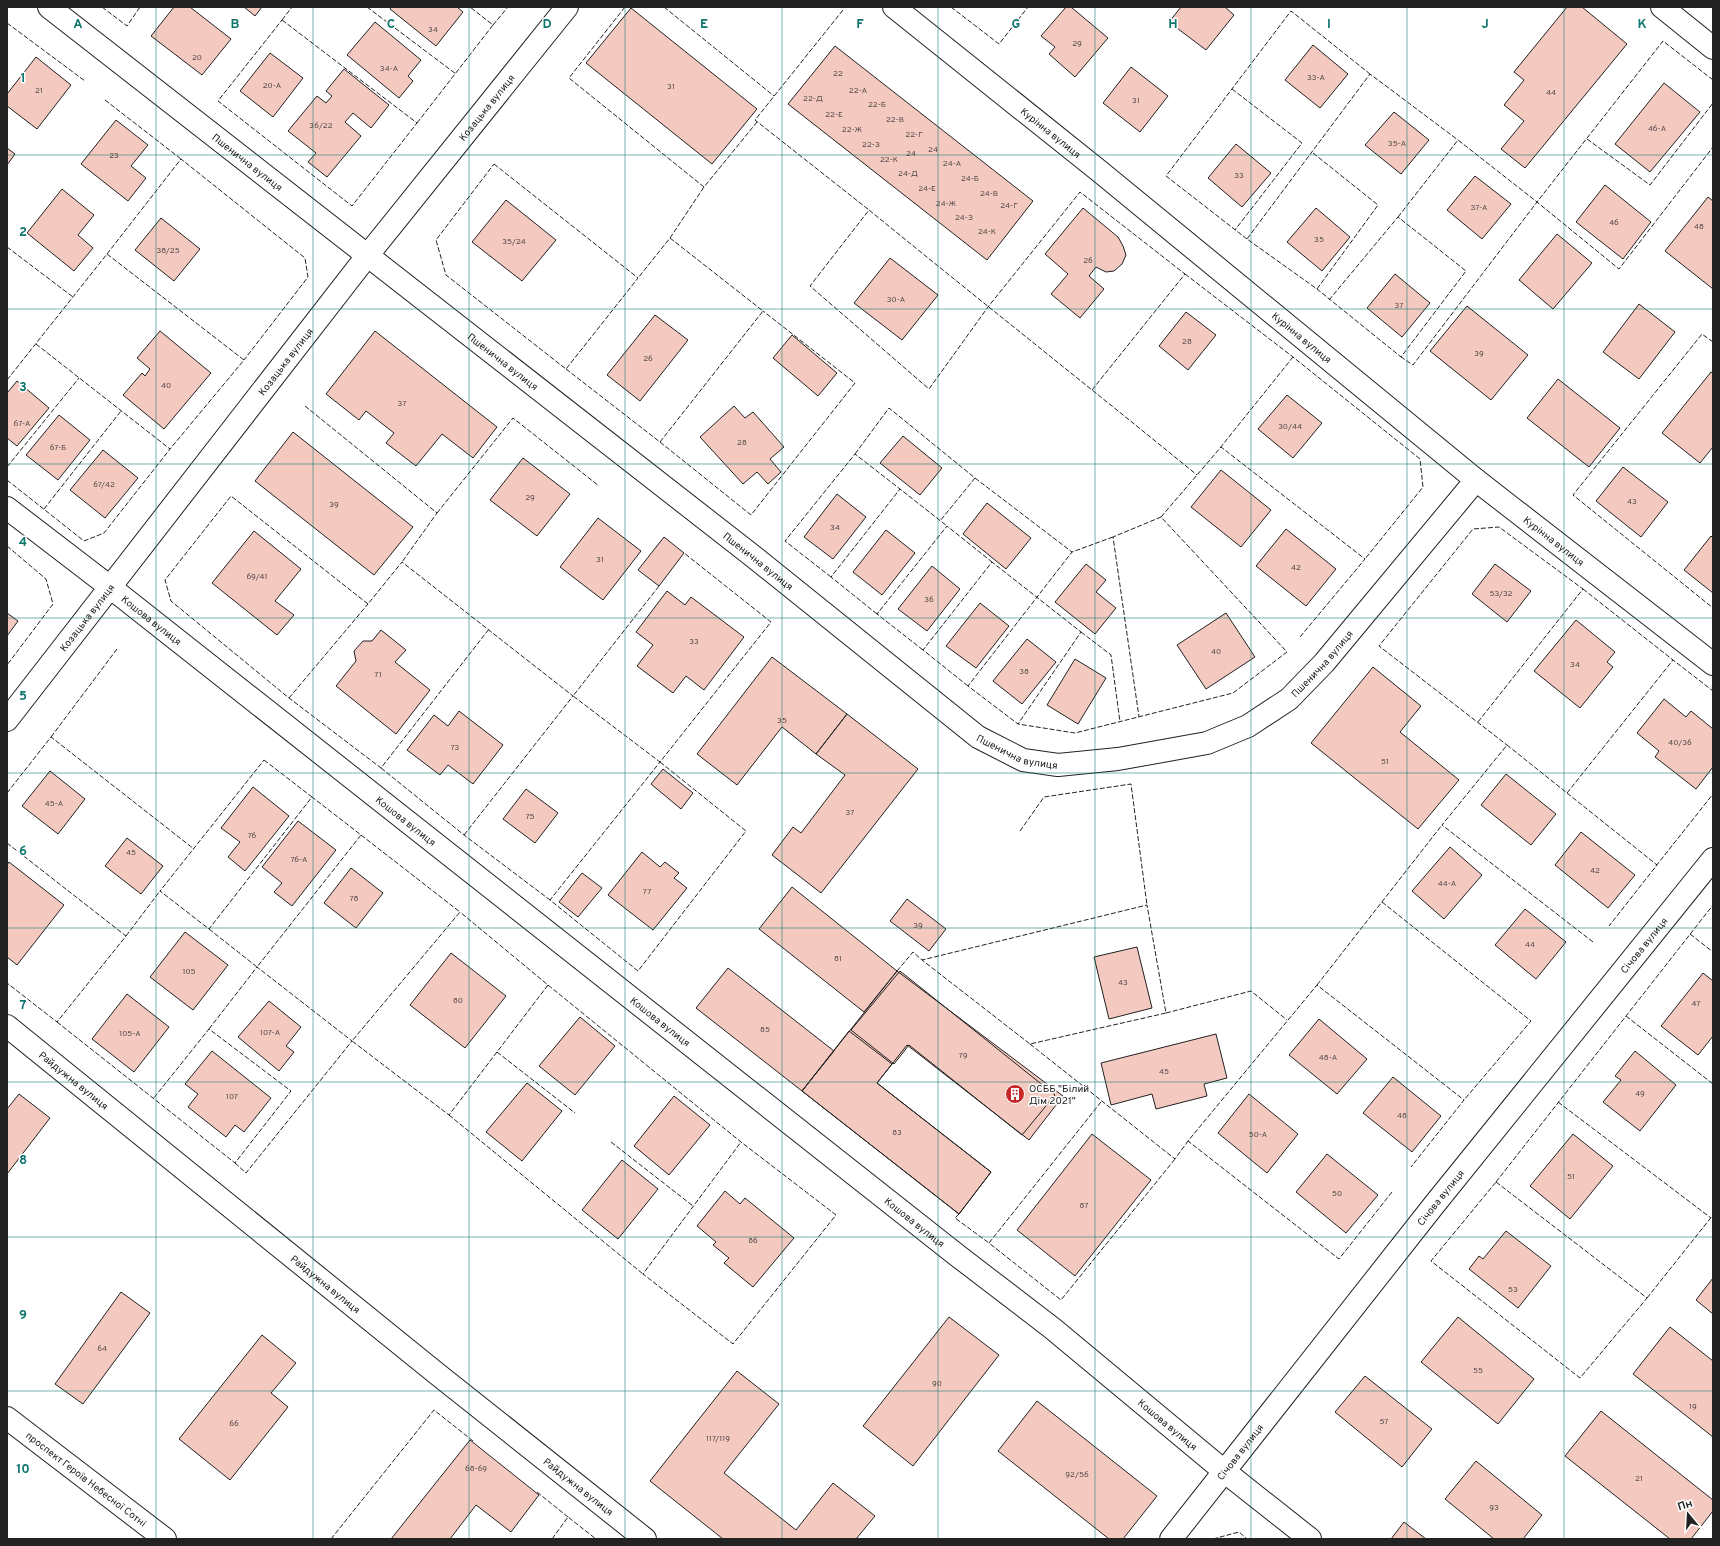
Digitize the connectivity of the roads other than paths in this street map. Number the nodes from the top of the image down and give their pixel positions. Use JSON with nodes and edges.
{"nodes":[{"id":1,"x":49,"y":7,"type":"edge"},
{"id":2,"x":568,"y":7,"type":"edge"},
{"id":3,"x":894,"y":7,"type":"edge"},
{"id":4,"x":1662,"y":7,"type":"edge"},
{"id":5,"x":1713,"y":48,"type":"edge"},
{"id":6,"x":367,"y":256,"type":"junction"},
{"id":7,"x":1476,"y":480,"type":"junction"},
{"id":8,"x":7,"y":508,"type":"edge"},
{"id":9,"x":110,"y":587,"type":"junction"},
{"id":10,"x":1713,"y":664,"type":"edge"},
{"id":11,"x":7,"y":720,"type":"edge"},
{"id":12,"x":1713,"y":860,"type":"edge"},
{"id":13,"x":7,"y":1026,"type":"edge"},
{"id":14,"x":7,"y":1418,"type":"edge"},
{"id":15,"x":1224,"y":1471,"type":"junction"},
{"id":16,"x":165,"y":1539,"type":"edge"},
{"id":17,"x":645,"y":1539,"type":"edge"},
{"id":18,"x":1171,"y":1539,"type":"edge"},
{"id":19,"x":1310,"y":1539,"type":"edge"}],
"edges":[{"from":1,"to":6,"type":"street","name":"Пшенична вулиця"},
{"from":2,"to":6,"type":"street","name":"Козацька вулиця"},
{"from":3,"to":7,"type":"street","name":"Курінна вулиця"},
{"from":4,"to":5,"type":"street"},
{"from":6,"to":7,"type":"street","name":"Пшенична вулиця"},
{"from":6,"to":9,"type":"street","name":"Козацька вулиця"},
{"from":7,"to":10,"type":"street","name":"Курінна вулиця"},
{"from":8,"to":9,"type":"street","name":"Кошова вулиця"},
{"from":9,"to":11,"type":"street","name":"Козацька вулиця"},
{"from":9,"to":15,"type":"street","name":"Кошова вулиця"},
{"from":12,"to":15,"type":"street","name":"Січова вулиця"},
{"from":13,"to":17,"type":"street","name":"Райдужна вулиця"},
{"from":14,"to":16,"type":"street","name":"проспект Героїв Небесної Сотні"},
{"from":15,"to":18,"type":"street","name":"Січова вулиця"},
{"from":15,"to":19,"type":"street","name":"Кошова вулиця"}]}
